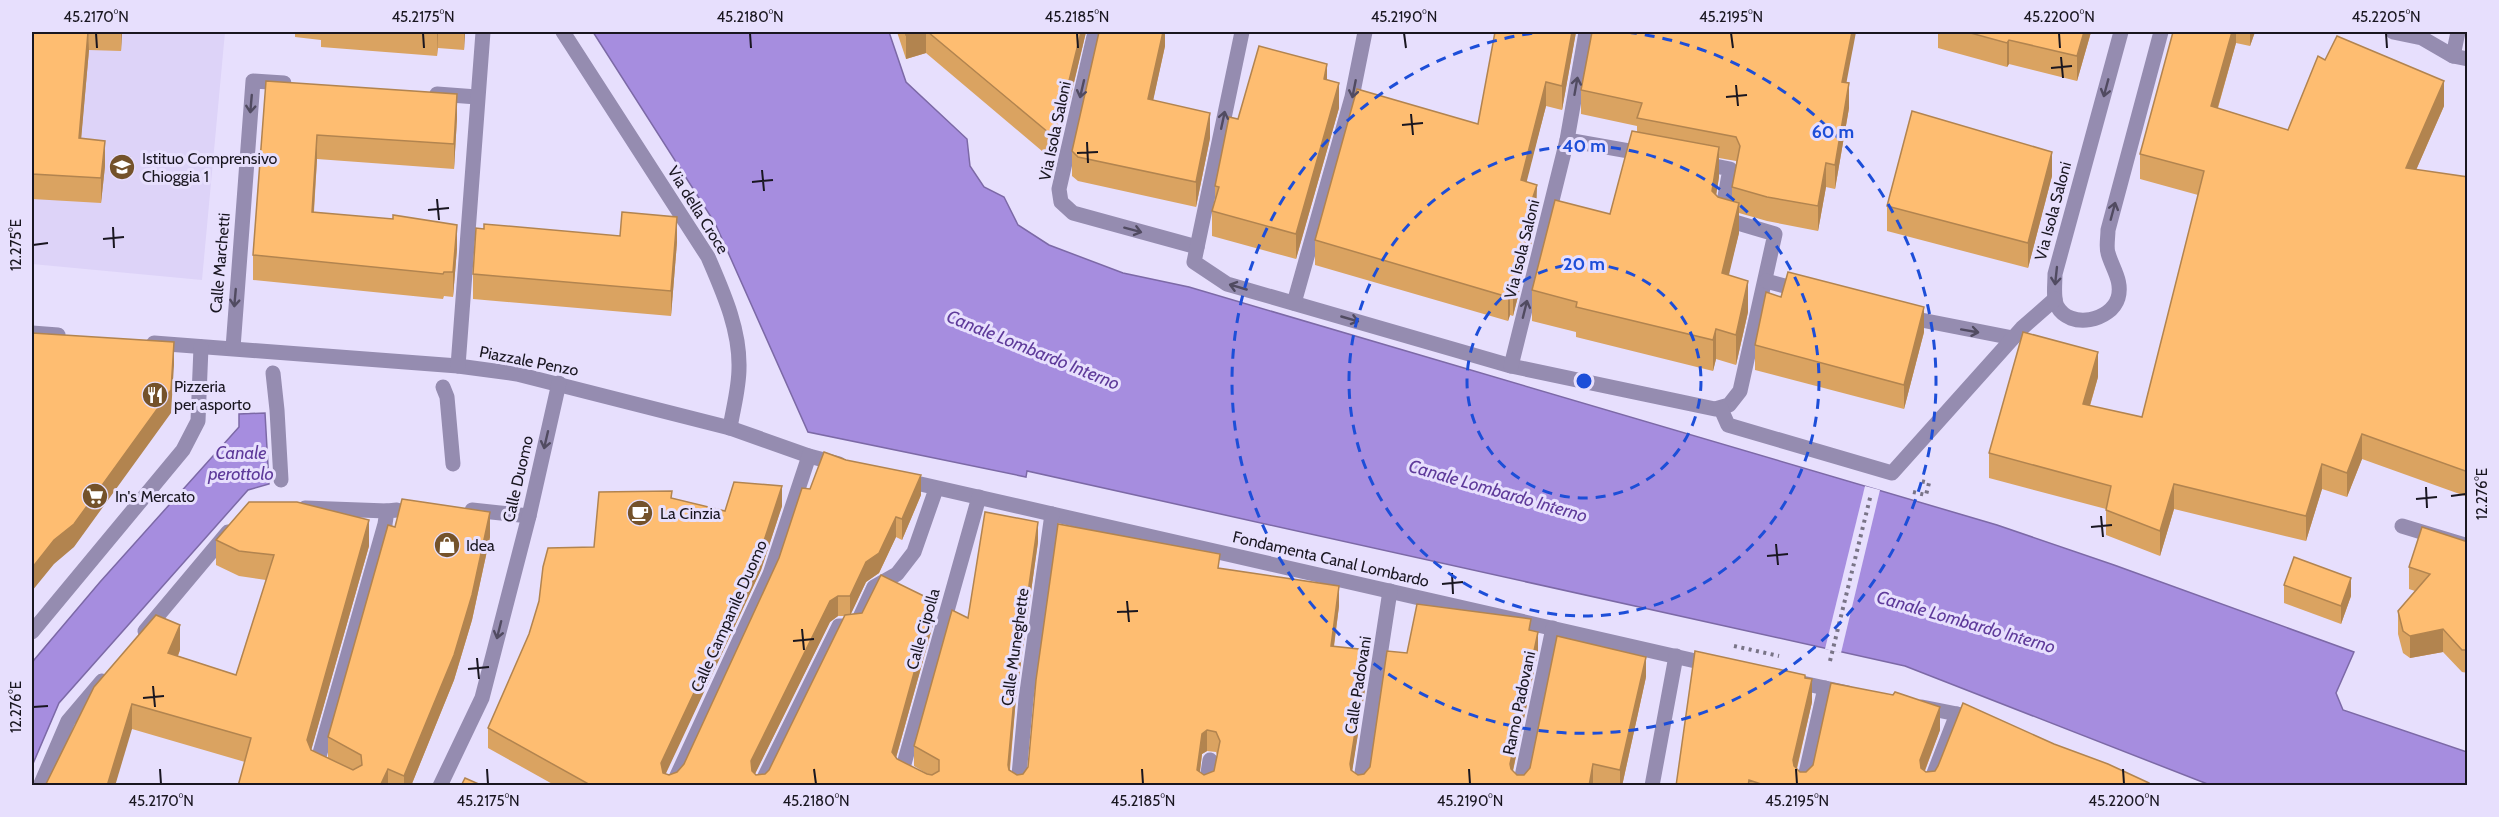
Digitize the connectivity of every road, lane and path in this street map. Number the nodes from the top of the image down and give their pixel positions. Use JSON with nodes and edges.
{"nodes":[{"id":1,"x":483,"y":32,"type":"edge"},
{"id":2,"x":563,"y":32,"type":"edge"},
{"id":3,"x":1095,"y":32,"type":"edge"},
{"id":4,"x":1242,"y":32,"type":"edge"},
{"id":5,"x":1365,"y":32,"type":"edge"},
{"id":6,"x":1586,"y":32,"type":"edge"},
{"id":7,"x":2121,"y":32,"type":"edge"},
{"id":8,"x":2162,"y":32,"type":"edge"},
{"id":9,"x":2393,"y":32,"type":"edge"},
{"id":10,"x":2458,"y":32,"type":"edge"},
{"id":11,"x":2422,"y":35,"type":"edge"},
{"id":12,"x":2460,"y":58,"type":"edge"},
{"id":13,"x":300,"y":84,"type":"edge"},
{"id":14,"x":418,"y":93,"type":"edge"},
{"id":15,"x":477,"y":97,"type":"junction"},
{"id":16,"x":1567,"y":140,"type":"junction"},
{"id":17,"x":1660,"y":156,"type":"edge"},
{"id":18,"x":1684,"y":160,"type":"edge"},
{"id":19,"x":1197,"y":247,"type":"junction"},
{"id":20,"x":1766,"y":281,"type":"junction"},
{"id":21,"x":1824,"y":296,"type":"edge"},
{"id":22,"x":2055,"y":299,"type":"junction"},
{"id":23,"x":1294,"y":303,"type":"junction"},
{"id":24,"x":1894,"y":314,"type":"edge"},
{"id":25,"x":32,"y":333,"type":"edge"},
{"id":26,"x":76,"y":337,"type":"edge"},
{"id":27,"x":2013,"y":338,"type":"junction"},
{"id":28,"x":144,"y":342,"type":"edge"},
{"id":29,"x":201,"y":347,"type":"junction"},
{"id":30,"x":233,"y":348,"type":"junction"},
{"id":31,"x":458,"y":366,"type":"junction"},
{"id":32,"x":1511,"y":366,"type":"junction"},
{"id":33,"x":273,"y":373,"type":"dead end"},
{"id":34,"x":559,"y":383,"type":"junction"},
{"id":35,"x":445,"y":392,"type":"dead end"},
{"id":36,"x":1720,"y":409,"type":"junction"},
{"id":37,"x":730,"y":428,"type":"junction"},
{"id":38,"x":809,"y":456,"type":"junction"},
{"id":39,"x":453,"y":464,"type":"dead end"},
{"id":40,"x":855,"y":468,"type":"edge"},
{"id":41,"x":890,"y":477,"type":"edge"},
{"id":42,"x":281,"y":480,"type":"dead end"},
{"id":43,"x":1873,"y":488,"type":"dead end"},
{"id":44,"x":936,"y":489,"type":"junction"},
{"id":45,"x":979,"y":497,"type":"junction"},
{"id":46,"x":295,"y":508,"type":"edge"},
{"id":47,"x":453,"y":509,"type":"edge"},
{"id":48,"x":409,"y":510,"type":"edge"},
{"id":49,"x":387,"y":511,"type":"junction"},
{"id":50,"x":1052,"y":514,"type":"junction"},
{"id":51,"x":529,"y":516,"type":"junction"},
{"id":52,"x":237,"y":520,"type":"edge"},
{"id":53,"x":2402,"y":526,"type":"dead end"},
{"id":54,"x":2468,"y":546,"type":"edge"},
{"id":55,"x":1390,"y":591,"type":"junction"},
{"id":56,"x":1553,"y":628,"type":"junction"},
{"id":57,"x":32,"y":632,"type":"edge"},
{"id":58,"x":1731,"y":645,"type":"dead end"},
{"id":59,"x":132,"y":646,"type":"edge"},
{"id":60,"x":1676,"y":656,"type":"junction"},
{"id":61,"x":1785,"y":657,"type":"dead end"},
{"id":62,"x":1725,"y":667,"type":"edge"},
{"id":63,"x":1828,"y":667,"type":"dead end"},
{"id":64,"x":111,"y":671,"type":"edge"},
{"id":65,"x":1780,"y":679,"type":"edge"},
{"id":66,"x":1825,"y":688,"type":"junction"},
{"id":67,"x":1865,"y":696,"type":"edge"},
{"id":68,"x":1911,"y":705,"type":"edge"},
{"id":69,"x":1957,"y":714,"type":"junction"},
{"id":70,"x":1990,"y":726,"type":"edge"},
{"id":71,"x":1210,"y":760,"type":"dead end"},
{"id":72,"x":40,"y":786,"type":"edge"},
{"id":73,"x":353,"y":786,"type":"edge"},
{"id":74,"x":440,"y":786,"type":"edge"},
{"id":75,"x":670,"y":786,"type":"edge"},
{"id":76,"x":760,"y":786,"type":"edge"},
{"id":77,"x":931,"y":786,"type":"edge"},
{"id":78,"x":1018,"y":786,"type":"edge"},
{"id":79,"x":1206,"y":786,"type":"edge"},
{"id":80,"x":1360,"y":786,"type":"edge"},
{"id":81,"x":1520,"y":786,"type":"edge"},
{"id":82,"x":1652,"y":786,"type":"edge"},
{"id":83,"x":1803,"y":786,"type":"edge"},
{"id":84,"x":1929,"y":786,"type":"edge"}],
"edges":[{"from":1,"to":15,"type":"street"},
{"from":2,"to":37,"type":"street","name":"Via della Croce"},
{"from":3,"to":19,"type":"street","name":"Via Isola Saloni","one_way":true},
{"from":19,"to":4,"type":"street","one_way":true},
{"from":5,"to":23,"type":"street","one_way":true},
{"from":16,"to":6,"type":"street","name":"Via Isola Saloni","one_way":true},
{"from":7,"to":22,"type":"street","name":"Via Isola Saloni","one_way":true},
{"from":22,"to":8,"type":"street","one_way":true},
{"from":9,"to":11,"type":"street"},
{"from":10,"to":12,"type":"street"},
{"from":11,"to":12,"type":"street"},
{"from":13,"to":30,"type":"street","name":"Calle Marchetti","one_way":true},
{"from":14,"to":15,"type":"street"},
{"from":15,"to":31,"type":"street"},
{"from":16,"to":17,"type":"street"},
{"from":32,"to":16,"type":"street","name":"Via Isola Saloni","one_way":true},
{"from":18,"to":20,"type":"street"},
{"from":23,"to":19,"type":"street","one_way":true},
{"from":20,"to":21,"type":"street"},
{"from":20,"to":36,"type":"street"},
{"from":22,"to":27,"type":"street"},
{"from":23,"to":32,"type":"street","one_way":true},
{"from":24,"to":27,"type":"street","one_way":true},
{"from":25,"to":26,"type":"street"},
{"from":27,"to":36,"type":"street"},
{"from":28,"to":29,"type":"street","name":"Piazzale Penzo"},
{"from":29,"to":30,"type":"street","name":"Piazzale Penzo"},
{"from":29,"to":57,"type":"street"},
{"from":30,"to":31,"type":"street","name":"Piazzale Penzo"},
{"from":31,"to":34,"type":"street","name":"Piazzale Penzo"},
{"from":32,"to":36,"type":"street"},
{"from":33,"to":42,"type":"street"},
{"from":34,"to":37,"type":"street","name":"Piazzale Penzo"},
{"from":34,"to":51,"type":"street","name":"Calle Duomo","one_way":true},
{"from":35,"to":39,"type":"street"},
{"from":37,"to":38,"type":"street","name":"Piazzale Penzo"},
{"from":38,"to":40,"type":"street"},
{"from":38,"to":75,"type":"street","name":"Calle Campanile Duomo"},
{"from":41,"to":44,"type":"street","name":"Fondamenta Canal Lombardo"},
{"from":43,"to":63,"type":"path"},
{"from":44,"to":45,"type":"street","name":"Fondamenta Canal Lombardo"},
{"from":44,"to":76,"type":"street"},
{"from":45,"to":50,"type":"street","name":"Fondamenta Canal Lombardo"},
{"from":45,"to":77,"type":"street","name":"Calle Cipolla"},
{"from":46,"to":49,"type":"street"},
{"from":47,"to":51,"type":"street"},
{"from":48,"to":49,"type":"street"},
{"from":49,"to":73,"type":"street"},
{"from":50,"to":55,"type":"street","name":"Fondamenta Canal Lombardo"},
{"from":50,"to":78,"type":"street","name":"Calle Muneghette"},
{"from":51,"to":74,"type":"street","name":"Calle Duomo","one_way":true},
{"from":52,"to":59,"type":"street"},
{"from":53,"to":54,"type":"street"},
{"from":55,"to":56,"type":"street","name":"Fondamenta Canal Lombardo"},
{"from":55,"to":80,"type":"street","name":"Calle Padovani"},
{"from":56,"to":60,"type":"street","name":"Fondamenta Canal Lombardo"},
{"from":56,"to":81,"type":"street","name":"Ramo Padovani"},
{"from":58,"to":61,"type":"path"},
{"from":60,"to":62,"type":"street","name":"Fondamenta Canal Lombardo"},
{"from":60,"to":82,"type":"street"},
{"from":64,"to":72,"type":"street"},
{"from":65,"to":66,"type":"street"},
{"from":66,"to":67,"type":"street"},
{"from":66,"to":83,"type":"street"},
{"from":68,"to":69,"type":"street"},
{"from":69,"to":70,"type":"street"},
{"from":69,"to":84,"type":"street"},
{"from":71,"to":79,"type":"street"}]}
